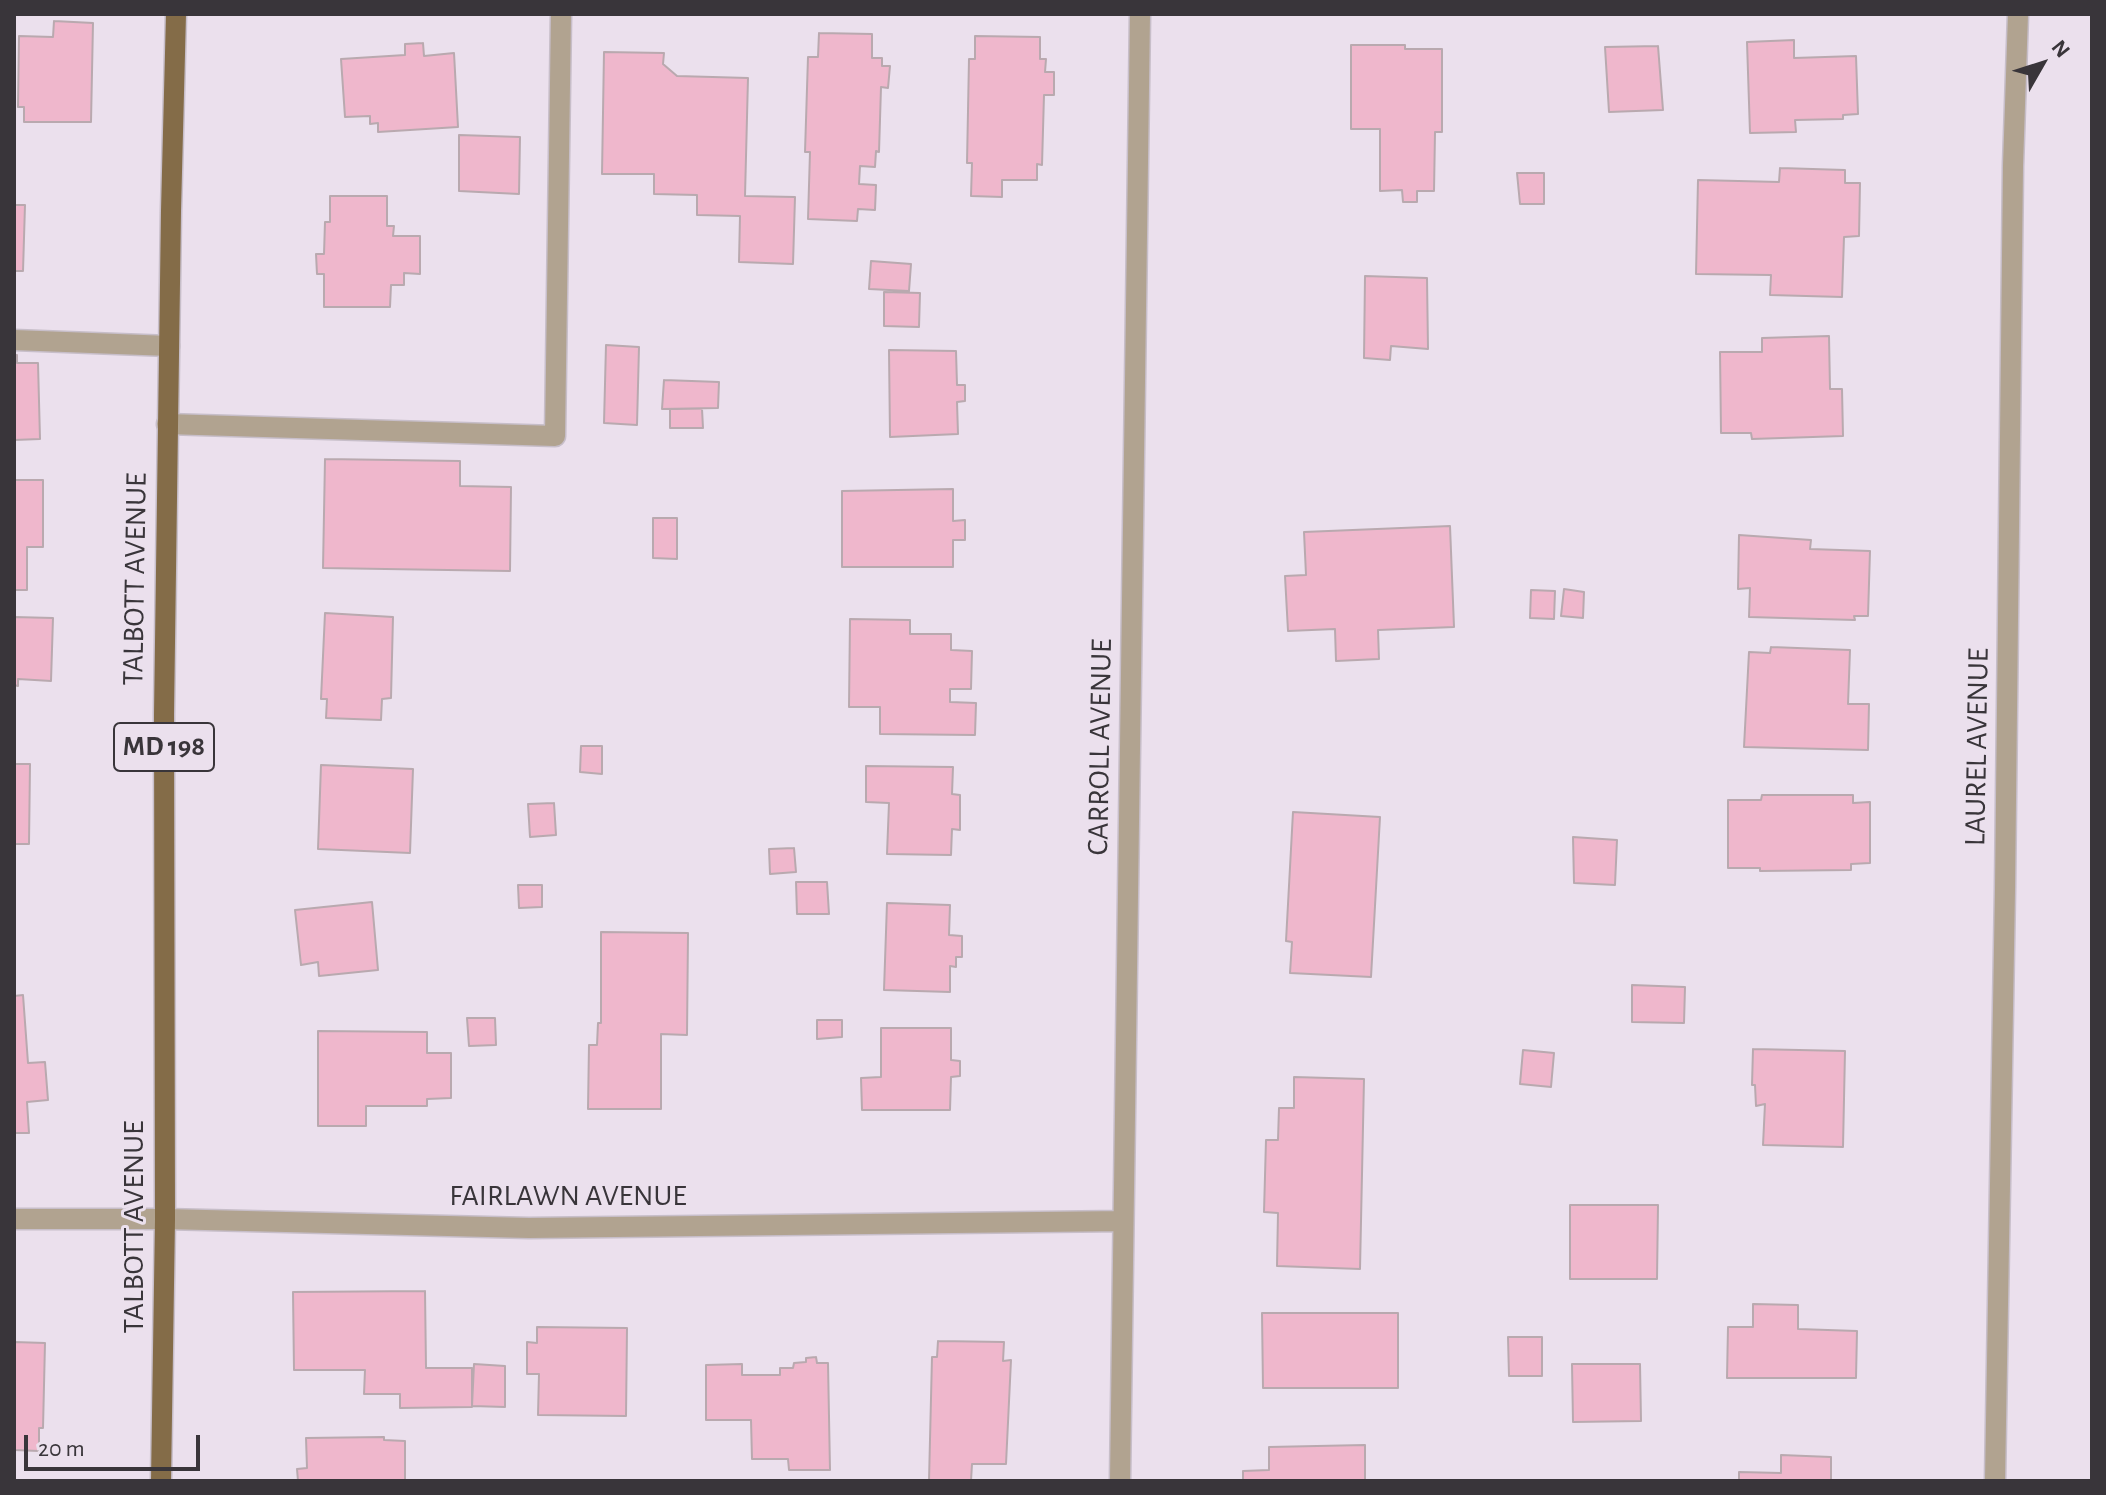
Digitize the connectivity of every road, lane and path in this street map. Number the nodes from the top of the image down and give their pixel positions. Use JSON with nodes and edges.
{"nodes":[{"id":1,"x":176,"y":14,"type":"edge"},
{"id":2,"x":561,"y":14,"type":"edge"},
{"id":3,"x":1140,"y":14,"type":"edge"},
{"id":4,"x":2018,"y":14,"type":"edge"},
{"id":5,"x":14,"y":340,"type":"edge"},
{"id":6,"x":169,"y":346,"type":"junction"},
{"id":7,"x":167,"y":424,"type":"junction"},
{"id":8,"x":14,"y":1219,"type":"edge"},
{"id":9,"x":165,"y":1219,"type":"junction"},
{"id":10,"x":1123,"y":1221,"type":"junction"},
{"id":11,"x":161,"y":1481,"type":"edge"},
{"id":12,"x":1120,"y":1481,"type":"edge"},
{"id":13,"x":1995,"y":1481,"type":"edge"}],
"edges":[{"from":1,"to":6,"type":"main road","name":"TALBOTT AVENUE","number":"MD 198"},
{"from":2,"to":7,"type":"street"},
{"from":3,"to":10,"type":"street","name":"CARROLL AVENUE"},
{"from":4,"to":13,"type":"street","name":"LAUREL AVENUE"},
{"from":5,"to":6,"type":"street"},
{"from":6,"to":7,"type":"main road","name":"TALBOTT AVENUE","number":"MD 198"},
{"from":7,"to":9,"type":"main road","name":"TALBOTT AVENUE","number":"MD 198"},
{"from":8,"to":9,"type":"street","name":"FAIRLAWN AVENUE"},
{"from":9,"to":10,"type":"street","name":"FAIRLAWN AVENUE"},
{"from":9,"to":11,"type":"main road","name":"TALBOTT AVENUE","number":"MD 198"},
{"from":10,"to":12,"type":"street","name":"CARROLL AVENUE"}]}
